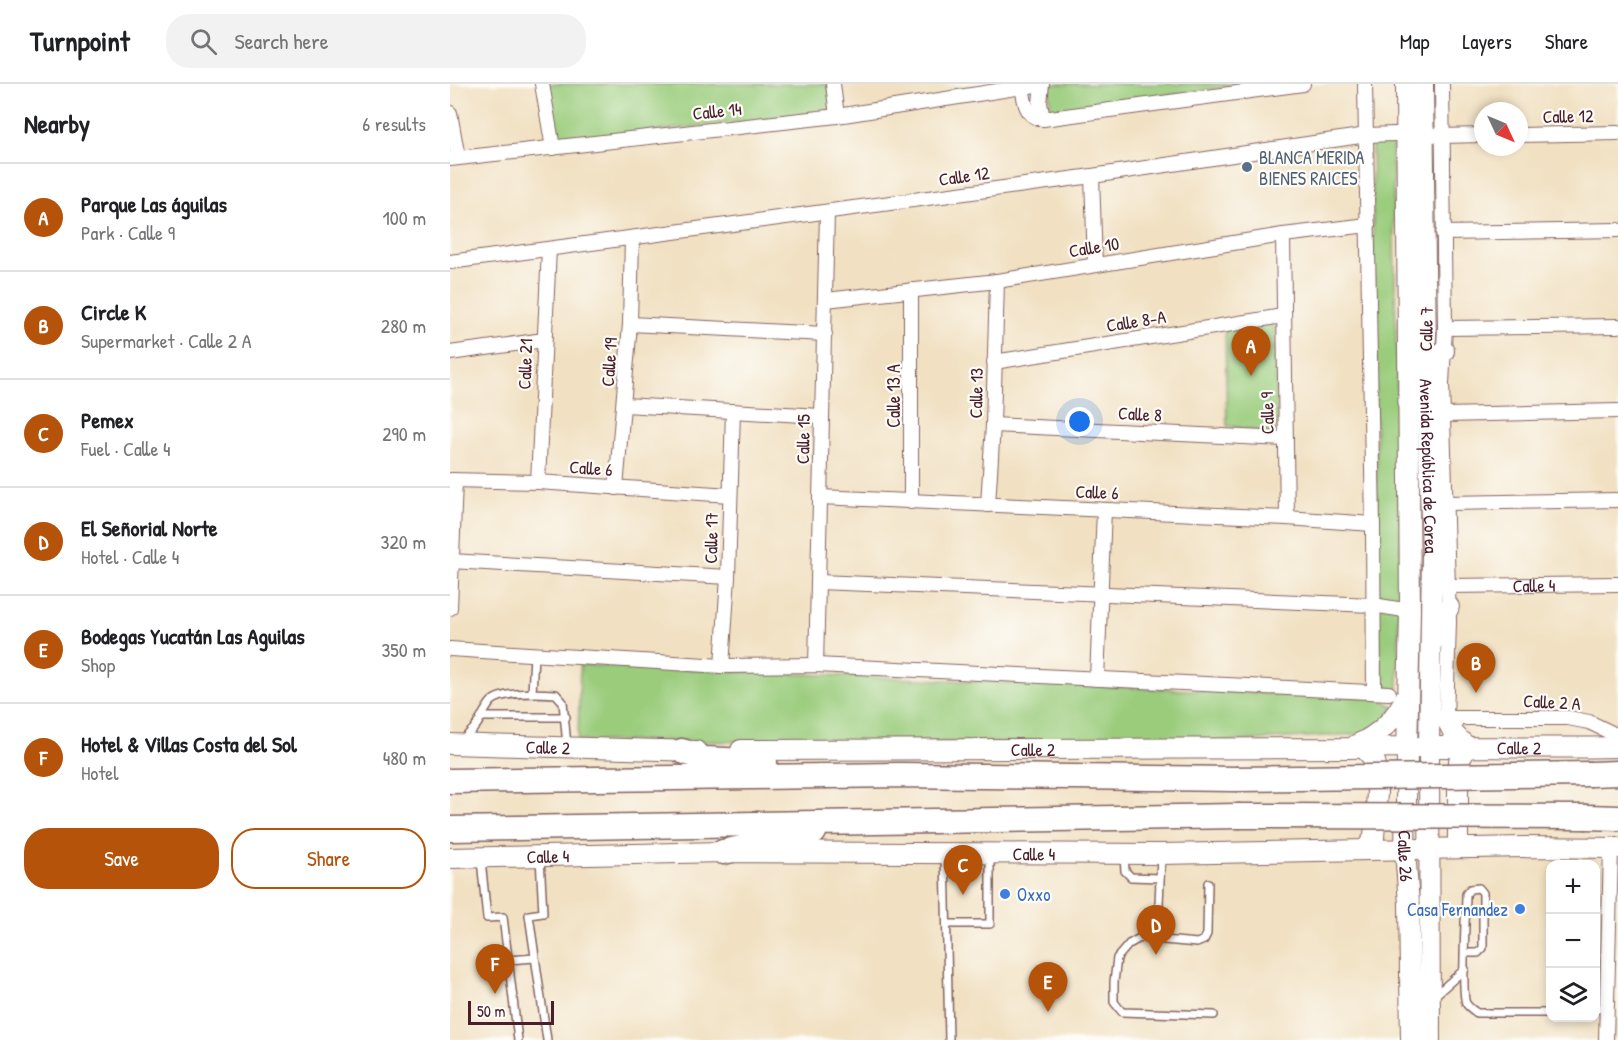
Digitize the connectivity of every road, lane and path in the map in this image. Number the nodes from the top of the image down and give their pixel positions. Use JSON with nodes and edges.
{"nodes":[{"id":1,"x":542,"y":84,"type":"edge"},
{"id":2,"x":833,"y":84,"type":"edge"},
{"id":3,"x":1042,"y":84,"type":"edge"},
{"id":4,"x":1303,"y":84,"type":"edge"},
{"id":5,"x":1365,"y":84,"type":"edge"},
{"id":6,"x":1406,"y":84,"type":"edge"},
{"id":7,"x":1423,"y":84,"type":"edge"},
{"id":8,"x":1442,"y":84,"type":"edge"},
{"id":9,"x":1022,"y":86,"type":"edge"},
{"id":10,"x":450,"y":113,"type":"edge"},
{"id":11,"x":837,"y":116,"type":"junction"},
{"id":12,"x":1043,"y":119,"type":"junction"},
{"id":13,"x":1618,"y":133,"type":"edge"},
{"id":14,"x":1424,"y":134,"type":"junction"},
{"id":15,"x":1367,"y":135,"type":"junction"},
{"id":16,"x":1474,"y":135,"type":"edge"},
{"id":17,"x":1528,"y":135,"type":"edge"},
{"id":18,"x":553,"y":147,"type":"junction"},
{"id":19,"x":454,"y":159,"type":"edge"},
{"id":20,"x":1092,"y":176,"type":"junction"},
{"id":21,"x":827,"y":213,"type":"junction"},
{"id":22,"x":1368,"y":225,"type":"junction"},
{"id":23,"x":1618,"y":230,"type":"edge"},
{"id":24,"x":1443,"y":233,"type":"junction"},
{"id":25,"x":1283,"y":235,"type":"junction"},
{"id":26,"x":632,"y":238,"type":"junction"},
{"id":27,"x":549,"y":249,"type":"junction"},
{"id":28,"x":450,"y":262,"type":"edge"},
{"id":29,"x":1095,"y":265,"type":"junction"},
{"id":30,"x":997,"y":280,"type":"junction"},
{"id":31,"x":911,"y":290,"type":"junction"},
{"id":32,"x":826,"y":300,"type":"junction"},
{"id":33,"x":1283,"y":316,"type":"junction"},
{"id":34,"x":630,"y":324,"type":"junction"},
{"id":35,"x":1618,"y":326,"type":"edge"},
{"id":36,"x":1445,"y":328,"type":"junction"},
{"id":37,"x":825,"y":334,"type":"junction"},
{"id":38,"x":544,"y":340,"type":"junction"},
{"id":39,"x":1444,"y":351,"type":"junction"},
{"id":40,"x":450,"y":353,"type":"edge"},
{"id":41,"x":994,"y":362,"type":"junction"},
{"id":42,"x":1427,"y":375,"type":"junction"},
{"id":43,"x":624,"y":405,"type":"junction"},
{"id":44,"x":733,"y":411,"type":"junction"},
{"id":45,"x":1618,"y":411,"type":"edge"},
{"id":46,"x":1444,"y":415,"type":"junction"},
{"id":47,"x":821,"y":416,"type":"junction"},
{"id":48,"x":993,"y":425,"type":"junction"},
{"id":49,"x":1286,"y":439,"type":"junction"},
{"id":50,"x":452,"y":481,"type":"edge"},
{"id":51,"x":538,"y":482,"type":"junction"},
{"id":52,"x":616,"y":488,"type":"junction"},
{"id":53,"x":730,"y":495,"type":"junction"},
{"id":54,"x":820,"y":497,"type":"junction"},
{"id":55,"x":1618,"y":500,"type":"edge"},
{"id":56,"x":911,"y":502,"type":"junction"},
{"id":57,"x":1447,"y":503,"type":"junction"},
{"id":58,"x":988,"y":505,"type":"junction"},
{"id":59,"x":1104,"y":510,"type":"junction"},
{"id":60,"x":1287,"y":518,"type":"junction"},
{"id":61,"x":1373,"y":524,"type":"junction"},
{"id":62,"x":1431,"y":528,"type":"junction"},
{"id":63,"x":1447,"y":551,"type":"junction"},
{"id":64,"x":451,"y":561,"type":"edge"},
{"id":65,"x":728,"y":577,"type":"junction"},
{"id":66,"x":819,"y":582,"type":"junction"},
{"id":67,"x":1618,"y":584,"type":"edge"},
{"id":68,"x":1448,"y":586,"type":"junction"},
{"id":69,"x":1100,"y":594,"type":"junction"},
{"id":70,"x":1373,"y":605,"type":"junction"},
{"id":71,"x":1449,"y":607,"type":"junction"},
{"id":72,"x":450,"y":608,"type":"edge"},
{"id":73,"x":1410,"y":611,"type":"junction"},
{"id":74,"x":1430,"y":646,"type":"junction"},
{"id":75,"x":450,"y":649,"type":"edge"},
{"id":76,"x":534,"y":655,"type":"junction"},
{"id":77,"x":816,"y":665,"type":"junction"},
{"id":78,"x":722,"y":666,"type":"junction"},
{"id":79,"x":1097,"y":679,"type":"junction"},
{"id":80,"x":1374,"y":692,"type":"junction"},
{"id":81,"x":1399,"y":692,"type":"junction"},
{"id":82,"x":532,"y":693,"type":"junction"},
{"id":83,"x":481,"y":717,"type":"junction"},
{"id":84,"x":566,"y":717,"type":"junction"},
{"id":85,"x":1446,"y":718,"type":"junction"},
{"id":86,"x":1618,"y":736,"type":"edge"},
{"id":87,"x":455,"y":744,"type":"edge"},
{"id":88,"x":1407,"y":746,"type":"junction"},
{"id":89,"x":1429,"y":746,"type":"junction"},
{"id":90,"x":567,"y":747,"type":"junction"},
{"id":91,"x":1467,"y":747,"type":"junction"},
{"id":92,"x":1618,"y":747,"type":"edge"},
{"id":93,"x":1356,"y":748,"type":"junction"},
{"id":94,"x":682,"y":751,"type":"junction"},
{"id":95,"x":1618,"y":773,"type":"edge"},
{"id":96,"x":899,"y":775,"type":"junction"},
{"id":97,"x":450,"y":781,"type":"edge"},
{"id":98,"x":1618,"y":818,"type":"edge"},
{"id":99,"x":867,"y":821,"type":"junction"},
{"id":100,"x":450,"y":829,"type":"edge"},
{"id":101,"x":1615,"y":848,"type":"edge"},
{"id":102,"x":1463,"y":849,"type":"junction"},
{"id":103,"x":1365,"y":850,"type":"junction"},
{"id":104,"x":1405,"y":850,"type":"junction"},
{"id":105,"x":1429,"y":850,"type":"junction"},
{"id":106,"x":723,"y":852,"type":"junction"},
{"id":107,"x":1124,"y":853,"type":"junction"},
{"id":108,"x":945,"y":854,"type":"junction"},
{"id":109,"x":990,"y":854,"type":"junction"},
{"id":110,"x":1161,"y":854,"type":"junction"},
{"id":111,"x":540,"y":855,"type":"junction"},
{"id":112,"x":481,"y":857,"type":"junction"},
{"id":113,"x":450,"y":858,"type":"edge"},
{"id":114,"x":1160,"y":878,"type":"junction"},
{"id":115,"x":1208,"y":884,"type":"dead end"},
{"id":116,"x":948,"y":924,"type":"junction"},
{"id":117,"x":1158,"y":928,"type":"junction"},
{"id":118,"x":1465,"y":954,"type":"junction"},
{"id":119,"x":535,"y":958,"type":"junction"},
{"id":120,"x":508,"y":960,"type":"junction"},
{"id":121,"x":1465,"y":969,"type":"junction"},
{"id":122,"x":1431,"y":999,"type":"junction"},
{"id":123,"x":1601,"y":1008,"type":"edge"},
{"id":124,"x":1546,"y":1014,"type":"edge"},
{"id":125,"x":1214,"y":1015,"type":"dead end"},
{"id":126,"x":518,"y":1040,"type":"edge"},
{"id":127,"x":547,"y":1040,"type":"edge"},
{"id":128,"x":949,"y":1040,"type":"edge"},
{"id":129,"x":1411,"y":1040,"type":"edge"},
{"id":130,"x":1430,"y":1040,"type":"edge"},
{"id":131,"x":1606,"y":1040,"type":"edge"}],
"edges":[{"from":1,"to":18,"type":"street"},
{"from":2,"to":11,"type":"street"},
{"from":3,"to":9,"type":"street","name":"Calle 14"},
{"from":3,"to":12,"type":"street","name":"Calle 14"},
{"from":4,"to":12,"type":"street"},
{"from":5,"to":15,"type":"street"},
{"from":6,"to":14,"type":"main road","name":"Avenida República de Corea"},
{"from":7,"to":14,"type":"main road","name":"Avenida República de Corea"},
{"from":8,"to":14,"type":"street","name":"Calle 7"},
{"from":9,"to":11,"type":"street","name":"Calle 14"},
{"from":9,"to":12,"type":"street"},
{"from":10,"to":19,"type":"street"},
{"from":11,"to":18,"type":"street","name":"Calle 14"},
{"from":13,"to":17,"type":"street","name":"Calle 12"},
{"from":14,"to":15,"type":"street","name":"Calle 12"},
{"from":14,"to":16,"type":"street","name":"Calle 12"},
{"from":14,"to":24,"type":"street","name":"Calle 7"},
{"from":14,"to":42,"type":"main road","name":"Avenida República de Corea"},
{"from":14,"to":73,"type":"main road","name":"Avenida República de Corea"},
{"from":15,"to":20,"type":"street","name":"Calle 12"},
{"from":15,"to":22,"type":"street"},
{"from":18,"to":19,"type":"street","name":"Calle 14"},
{"from":20,"to":21,"type":"street","name":"Calle 12"},
{"from":20,"to":29,"type":"street"},
{"from":21,"to":26,"type":"street","name":"Calle 12"},
{"from":21,"to":32,"type":"street","name":"Calle 15"},
{"from":22,"to":25,"type":"street","name":"Calle 10"},
{"from":22,"to":61,"type":"street"},
{"from":23,"to":24,"type":"street"},
{"from":24,"to":36,"type":"street","name":"Calle 7"},
{"from":25,"to":29,"type":"street","name":"Calle 10"},
{"from":25,"to":33,"type":"street","name":"Calle 9"},
{"from":26,"to":27,"type":"street","name":"Calle 12"},
{"from":26,"to":34,"type":"street","name":"Calle 19"},
{"from":27,"to":28,"type":"street","name":"Calle 12"},
{"from":27,"to":38,"type":"street","name":"Calle 21"},
{"from":29,"to":30,"type":"street","name":"Calle 10"},
{"from":30,"to":31,"type":"street","name":"Calle 10"},
{"from":30,"to":41,"type":"street","name":"Calle 13"},
{"from":31,"to":32,"type":"street","name":"Calle 10"},
{"from":31,"to":56,"type":"street","name":"Calle 13 A"},
{"from":32,"to":37,"type":"street","name":"Calle 15"},
{"from":33,"to":41,"type":"street","name":"Calle 8-A"},
{"from":33,"to":49,"type":"street","name":"Calle 9"},
{"from":34,"to":37,"type":"street"},
{"from":34,"to":43,"type":"street","name":"Calle 19"},
{"from":35,"to":36,"type":"street"},
{"from":36,"to":39,"type":"street","name":"Calle 7"},
{"from":37,"to":47,"type":"street","name":"Calle 15"},
{"from":38,"to":40,"type":"street"},
{"from":38,"to":51,"type":"street","name":"Calle 21"},
{"from":39,"to":42,"type":"main road"},
{"from":39,"to":46,"type":"street","name":"Calle 7"},
{"from":41,"to":48,"type":"street","name":"Calle 13"},
{"from":42,"to":62,"type":"main road","name":"Avenida República de Corea"},
{"from":43,"to":44,"type":"street"},
{"from":43,"to":52,"type":"street","name":"Calle 19"},
{"from":44,"to":47,"type":"street"},
{"from":44,"to":53,"type":"street","name":"Calle 17"},
{"from":45,"to":46,"type":"street"},
{"from":46,"to":57,"type":"street","name":"Calle 7"},
{"from":47,"to":54,"type":"street","name":"Calle 15"},
{"from":48,"to":49,"type":"street","name":"Calle 8"},
{"from":48,"to":58,"type":"street","name":"Calle 13"},
{"from":49,"to":60,"type":"street","name":"Calle 9"},
{"from":50,"to":51,"type":"street","name":"Calle 6"},
{"from":50,"to":64,"type":"street"},
{"from":51,"to":52,"type":"street","name":"Calle 6"},
{"from":52,"to":53,"type":"street","name":"Calle 6"},
{"from":53,"to":65,"type":"street","name":"Calle 17"},
{"from":54,"to":56,"type":"street","name":"Calle 6"},
{"from":54,"to":66,"type":"street","name":"Calle 15"},
{"from":55,"to":57,"type":"street"},
{"from":56,"to":58,"type":"street","name":"Calle 6"},
{"from":57,"to":63,"type":"street","name":"Calle 7"},
{"from":58,"to":59,"type":"street","name":"Calle 6"},
{"from":59,"to":60,"type":"street","name":"Calle 6"},
{"from":59,"to":69,"type":"street"},
{"from":60,"to":61,"type":"street","name":"Calle 6"},
{"from":61,"to":70,"type":"street"},
{"from":62,"to":63,"type":"main road"},
{"from":62,"to":74,"type":"main road","name":"Avenida República de Corea"},
{"from":63,"to":68,"type":"street","name":"Calle 7"},
{"from":64,"to":65,"type":"street"},
{"from":64,"to":72,"type":"street"},
{"from":65,"to":78,"type":"street","name":"Calle 17"},
{"from":66,"to":69,"type":"street"},
{"from":66,"to":77,"type":"street","name":"Calle 15"},
{"from":67,"to":68,"type":"street","name":"Calle 4"},
{"from":68,"to":71,"type":"street","name":"Calle 7"},
{"from":69,"to":70,"type":"street"},
{"from":69,"to":79,"type":"street"},
{"from":70,"to":73,"type":"street"},
{"from":70,"to":80,"type":"street"},
{"from":71,"to":74,"type":"main road"},
{"from":71,"to":85,"type":"street","name":"Calle 7"},
{"from":73,"to":81,"type":"main road","name":"Avenida República de Corea"},
{"from":74,"to":89,"type":"main road","name":"Avenida República de Corea"},
{"from":75,"to":76,"type":"street"},
{"from":76,"to":78,"type":"street"},
{"from":76,"to":82,"type":"lane"},
{"from":77,"to":78,"type":"street"},
{"from":77,"to":79,"type":"street"},
{"from":79,"to":80,"type":"street"},
{"from":80,"to":81,"type":"street"},
{"from":81,"to":88,"type":"main road","name":"Avenida República de Corea"},
{"from":81,"to":93,"type":"main road"},
{"from":82,"to":83,"type":"lane"},
{"from":82,"to":84,"type":"lane"},
{"from":83,"to":84,"type":"lane"},
{"from":83,"to":87,"type":"lane"},
{"from":84,"to":90,"type":"lane"},
{"from":85,"to":86,"type":"street","name":"Calle 2 A"},
{"from":85,"to":91,"type":"main road"},
{"from":87,"to":90,"type":"main road","name":"Calle 2"},
{"from":88,"to":89,"type":"main road","name":"Calle 2"},
{"from":88,"to":93,"type":"main road","name":"Calle 2"},
{"from":88,"to":104,"type":"main road","name":"Calle 26"},
{"from":89,"to":91,"type":"main road","name":"Calle 2"},
{"from":89,"to":105,"type":"main road","name":"Avenida República de Corea"},
{"from":90,"to":94,"type":"main road","name":"Calle 2"},
{"from":91,"to":92,"type":"main road","name":"Calle 2"},
{"from":91,"to":102,"type":"main road"},
{"from":93,"to":94,"type":"main road","name":"Calle 2"},
{"from":93,"to":103,"type":"main road"},
{"from":94,"to":96,"type":"highway"},
{"from":95,"to":96,"type":"highway","bridge":true},
{"from":96,"to":97,"type":"highway"},
{"from":98,"to":99,"type":"highway","bridge":true},
{"from":99,"to":100,"type":"highway"},
{"from":99,"to":106,"type":"highway"},
{"from":101,"to":102,"type":"main road","name":"Calle 4"},
{"from":101,"to":123,"type":"street"},
{"from":102,"to":105,"type":"main road","name":"Calle 4"},
{"from":103,"to":104,"type":"main road","name":"Calle 4"},
{"from":103,"to":110,"type":"main road","name":"Calle 4"},
{"from":104,"to":105,"type":"main road","name":"Calle 4"},
{"from":104,"to":129,"type":"main road","name":"Calle 26"},
{"from":105,"to":122,"type":"main road","name":"Calle 26"},
{"from":106,"to":108,"type":"main road","name":"Calle 4"},
{"from":106,"to":111,"type":"main road","name":"Calle 4"},
{"from":107,"to":109,"type":"main road","name":"Calle 4"},
{"from":107,"to":110,"type":"main road","name":"Calle 4"},
{"from":107,"to":114,"type":"lane"},
{"from":108,"to":109,"type":"main road","name":"Calle 4"},
{"from":108,"to":116,"type":"lane"},
{"from":109,"to":116,"type":"lane"},
{"from":110,"to":114,"type":"lane"},
{"from":111,"to":112,"type":"main road","name":"Calle 4"},
{"from":111,"to":119,"type":"lane"},
{"from":112,"to":113,"type":"main road","name":"Calle 4"},
{"from":112,"to":120,"type":"lane"},
{"from":114,"to":117,"type":"lane"},
{"from":115,"to":117,"type":"lane"},
{"from":116,"to":128,"type":"lane"},
{"from":117,"to":125,"type":"lane"},
{"from":118,"to":118,"type":"lane"},
{"from":118,"to":121,"type":"lane"},
{"from":119,"to":120,"type":"lane"},
{"from":119,"to":127,"type":"lane"},
{"from":120,"to":126,"type":"lane"},
{"from":121,"to":122,"type":"lane"},
{"from":121,"to":124,"type":"lane"},
{"from":122,"to":130,"type":"main road","name":"Calle 26"},
{"from":123,"to":131,"type":"street"}]}
